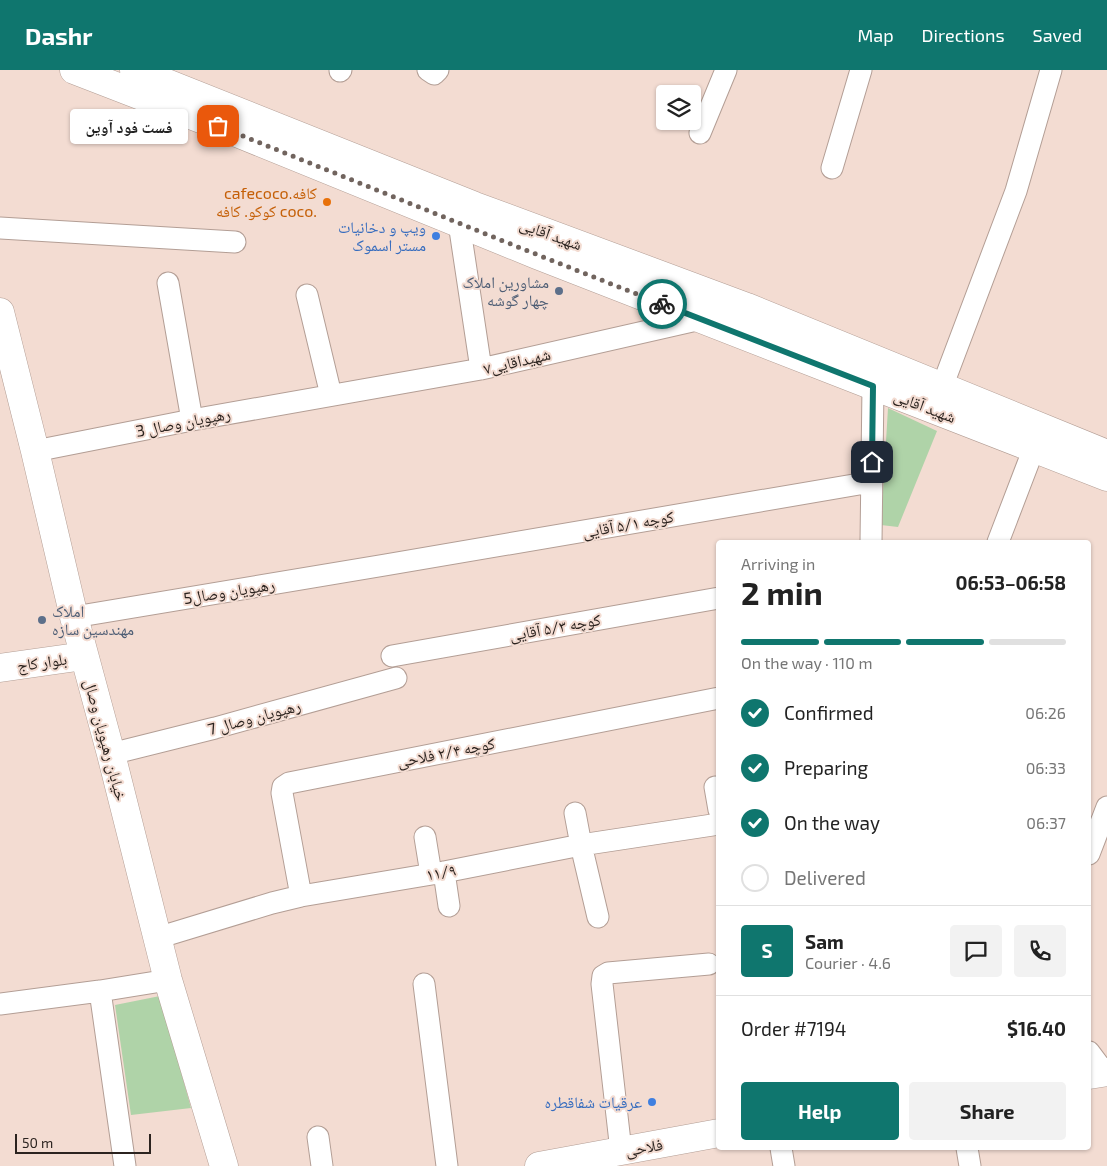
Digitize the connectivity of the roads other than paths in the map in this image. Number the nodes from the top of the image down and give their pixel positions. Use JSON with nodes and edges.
{"nodes":[{"id":1,"x":74,"y":70,"type":"edge"},
{"id":2,"x":134,"y":70,"type":"edge"},
{"id":3,"x":428,"y":70,"type":"edge"},
{"id":4,"x":438,"y":70,"type":"edge"},
{"id":5,"x":726,"y":70,"type":"edge"},
{"id":6,"x":861,"y":70,"type":"edge"},
{"id":7,"x":1051,"y":70,"type":"edge"},
{"id":8,"x":700,"y":132,"type":"dead end"},
{"id":9,"x":315,"y":153,"type":"junction"},
{"id":10,"x":832,"y":168,"type":"dead end"},
{"id":11,"x":459,"y":223,"type":"junction"},
{"id":12,"x":0,"y":228,"type":"edge"},
{"id":13,"x":235,"y":242,"type":"dead end"},
{"id":14,"x":168,"y":283,"type":"dead end"},
{"id":15,"x":307,"y":294,"type":"dead end"},
{"id":16,"x":0,"y":312,"type":"edge"},
{"id":17,"x":701,"y":319,"type":"junction"},
{"id":18,"x":481,"y":369,"type":"junction"},
{"id":19,"x":873,"y":386,"type":"junction"},
{"id":20,"x":942,"y":387,"type":"junction"},
{"id":21,"x":332,"y":395,"type":"junction"},
{"id":22,"x":192,"y":420,"type":"junction"},
{"id":23,"x":1034,"y":448,"type":"junction"},
{"id":24,"x":35,"y":451,"type":"junction"},
{"id":25,"x":1107,"y":454,"type":"edge"},
{"id":26,"x":1107,"y":477,"type":"edge"},
{"id":27,"x":871,"y":482,"type":"junction"},
{"id":28,"x":871,"y":540,"type":"edge"},
{"id":29,"x":999,"y":540,"type":"edge"},
{"id":30,"x":385,"y":565,"type":"joint"},
{"id":31,"x":716,"y":599,"type":"edge"},
{"id":32,"x":74,"y":617,"type":"junction"},
{"id":33,"x":84,"y":656,"type":"junction"},
{"id":34,"x":392,"y":656,"type":"dead end"},
{"id":35,"x":0,"y":668,"type":"edge"},
{"id":36,"x":396,"y":678,"type":"dead end"},
{"id":37,"x":716,"y":699,"type":"edge"},
{"id":38,"x":111,"y":754,"type":"junction"},
{"id":39,"x":715,"y":787,"type":"dead end"},
{"id":40,"x":716,"y":793,"type":"edge"},
{"id":41,"x":1107,"y":807,"type":"edge"},
{"id":42,"x":575,"y":813,"type":"dead end"},
{"id":43,"x":716,"y":824,"type":"edge"},
{"id":44,"x":425,"y":837,"type":"dead end"},
{"id":45,"x":581,"y":845,"type":"junction"},
{"id":46,"x":1091,"y":849,"type":"edge"},
{"id":47,"x":437,"y":873,"type":"junction"},
{"id":48,"x":301,"y":896,"type":"junction"},
{"id":49,"x":449,"y":906,"type":"dead end"},
{"id":50,"x":598,"y":917,"type":"dead end"},
{"id":51,"x":157,"y":938,"type":"junction"},
{"id":52,"x":709,"y":964,"type":"dead end"},
{"id":53,"x":168,"y":980,"type":"junction"},
{"id":54,"x":424,"y":984,"type":"dead end"},
{"id":55,"x":100,"y":992,"type":"junction"},
{"id":56,"x":0,"y":1004,"type":"edge"},
{"id":57,"x":716,"y":1134,"type":"edge"},
{"id":58,"x":318,"y":1137,"type":"dead end"},
{"id":59,"x":781,"y":1150,"type":"edge"},
{"id":60,"x":967,"y":1150,"type":"edge"},
{"id":61,"x":621,"y":1151,"type":"junction"},
{"id":62,"x":583,"y":1162,"type":"edge"},
{"id":63,"x":125,"y":1166,"type":"edge"},
{"id":64,"x":224,"y":1166,"type":"edge"},
{"id":65,"x":322,"y":1166,"type":"edge"},
{"id":66,"x":447,"y":1166,"type":"edge"},
{"id":67,"x":539,"y":1166,"type":"edge"},
{"id":68,"x":784,"y":1166,"type":"edge"},
{"id":69,"x":970,"y":1166,"type":"edge"}],
"edges":[{"from":1,"to":9,"type":"main road","name":"شهید آقایی"},
{"from":2,"to":9,"type":"main road","name":"شهید آقایی"},
{"from":3,"to":4,"type":"street"},
{"from":5,"to":8,"type":"street"},
{"from":6,"to":10,"type":"street"},
{"from":7,"to":20,"type":"street"},
{"from":9,"to":11,"type":"main road","name":"شهید آقایی"},
{"from":9,"to":20,"type":"main road","name":"شهید آقایی"},
{"from":11,"to":17,"type":"main road","name":"شهید آقایی"},
{"from":11,"to":18,"type":"street"},
{"from":12,"to":13,"type":"street"},
{"from":14,"to":22,"type":"street"},
{"from":15,"to":21,"type":"street"},
{"from":16,"to":24,"type":"main road","name":"خیابان رهپویان وصال"},
{"from":17,"to":18,"type":"street","name":"شهیداقایی۷"},
{"from":17,"to":19,"type":"main road","name":"شهید آقایی"},
{"from":18,"to":21,"type":"street","name":"شهیداقایی۷"},
{"from":19,"to":23,"type":"main road","name":"شهید آقایی"},
{"from":19,"to":27,"type":"street"},
{"from":20,"to":25,"type":"main road","name":"شهید آقایی"},
{"from":21,"to":22,"type":"street","name":"3 رهپویان وصال"},
{"from":22,"to":24,"type":"street","name":"3 رهپویان وصال"},
{"from":23,"to":26,"type":"main road","name":"شهید آقایی"},
{"from":23,"to":29,"type":"street"},
{"from":24,"to":32,"type":"main road","name":"خیابان رهپویان وصال"},
{"from":27,"to":28,"type":"street"},
{"from":27,"to":30,"type":"street","name":"کوچه ۵/۱ آقایی"},
{"from":30,"to":32,"type":"street","name":"رهپویان وصال5"},
{"from":31,"to":34,"type":"street","name":"کوچه ۵/۳ آقایی"},
{"from":32,"to":33,"type":"main road","name":"خیابان رهپویان وصال"},
{"from":33,"to":35,"type":"main road","name":"بلوار کاج"},
{"from":33,"to":38,"type":"main road","name":"خیابان رهپویان وصال"},
{"from":36,"to":38,"type":"street","name":"7 رهپویان وصال"},
{"from":37,"to":48,"type":"street","name":"کوچه ۲/۴ فلاحی"},
{"from":38,"to":51,"type":"main road","name":"خیابان رهپویان وصال"},
{"from":39,"to":40,"type":"street"},
{"from":41,"to":46,"type":"street"},
{"from":42,"to":45,"type":"street"},
{"from":43,"to":45,"type":"street","name":"۱۱/۹"},
{"from":44,"to":47,"type":"street"},
{"from":45,"to":47,"type":"street","name":"۱۱/۹"},
{"from":45,"to":50,"type":"street"},
{"from":47,"to":48,"type":"street","name":"۱۱/۹"},
{"from":47,"to":49,"type":"street"},
{"from":48,"to":51,"type":"street","name":"۱۱/۹"},
{"from":51,"to":53,"type":"main road","name":"خیابان رهپویان وصال"},
{"from":52,"to":61,"type":"street"},
{"from":53,"to":55,"type":"street"},
{"from":53,"to":64,"type":"main road","name":"خیابان رهپویان وصال"},
{"from":54,"to":66,"type":"street"},
{"from":55,"to":56,"type":"street"},
{"from":55,"to":63,"type":"street"},
{"from":57,"to":61,"type":"main road","name":"فلاحی"},
{"from":58,"to":65,"type":"street"},
{"from":59,"to":68,"type":"street"},
{"from":60,"to":69,"type":"street"},
{"from":61,"to":62,"type":"main road","name":"فلاحی"},
{"from":62,"to":67,"type":"main road","name":"فلاحی"}]}
